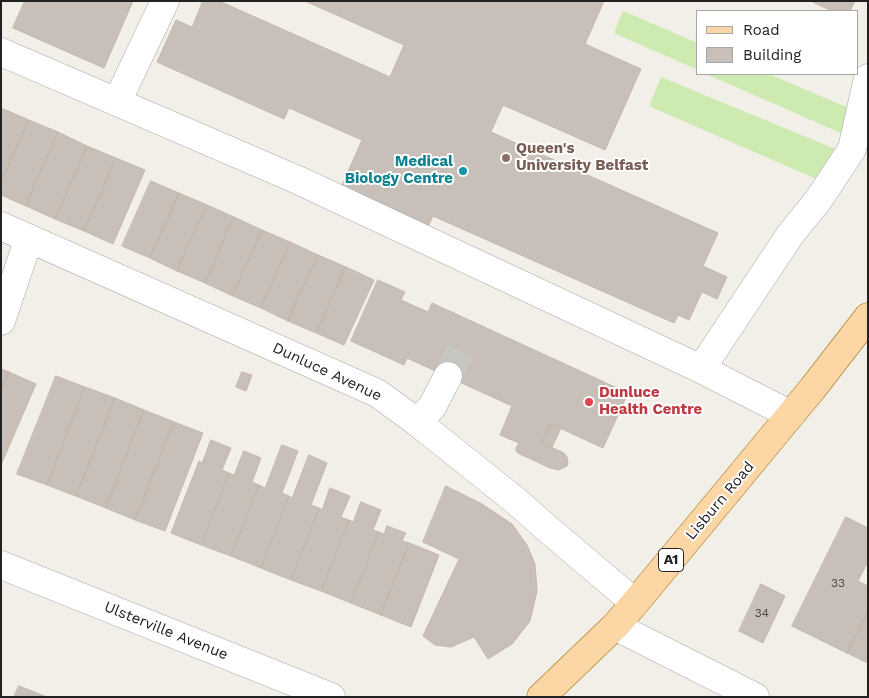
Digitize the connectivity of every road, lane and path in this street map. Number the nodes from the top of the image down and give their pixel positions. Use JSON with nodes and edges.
{"nodes":[{"id":1,"x":165,"y":1,"type":"edge"},
{"id":2,"x":1,"y":52,"type":"edge"},
{"id":3,"x":868,"y":78,"type":"edge"},
{"id":4,"x":117,"y":102,"type":"junction"},
{"id":5,"x":1,"y":226,"type":"edge"},
{"id":6,"x":30,"y":238,"type":"junction"},
{"id":7,"x":868,"y":317,"type":"edge"},
{"id":8,"x":1,"y":321,"type":"edge"},
{"id":9,"x":701,"y":369,"type":"junction"},
{"id":10,"x":448,"y":376,"type":"tunnel mouth"},
{"id":11,"x":791,"y":415,"type":"junction"},
{"id":12,"x":417,"y":422,"type":"junction"},
{"id":13,"x":1,"y":565,"type":"edge"},
{"id":14,"x":635,"y":603,"type":"junction"},
{"id":15,"x":615,"y":626,"type":"junction"},
{"id":16,"x":331,"y":697,"type":"edge"},
{"id":17,"x":541,"y":697,"type":"edge"},
{"id":18,"x":755,"y":697,"type":"edge"}],
"edges":[{"from":1,"to":4,"type":"street"},
{"from":2,"to":4,"type":"street"},
{"from":3,"to":9,"type":"street"},
{"from":4,"to":9,"type":"street"},
{"from":5,"to":6,"type":"street","name":"Dunluce Avenue"},
{"from":6,"to":8,"type":"street"},
{"from":6,"to":12,"type":"street","name":"Dunluce Avenue"},
{"from":7,"to":11,"type":"main road","name":"Lisburn Road","number":"A1"},
{"from":9,"to":11,"type":"street"},
{"from":10,"to":12,"type":"street"},
{"from":11,"to":14,"type":"main road","name":"Lisburn Road","number":"A1"},
{"from":12,"to":14,"type":"street","name":"Dunluce Avenue"},
{"from":13,"to":16,"type":"street","name":"Ulsterville Avenue"},
{"from":14,"to":15,"type":"main road","name":"Lisburn Road","number":"A1"},
{"from":15,"to":17,"type":"main road","name":"Lisburn Road","number":"A1"},
{"from":15,"to":18,"type":"street"}]}
